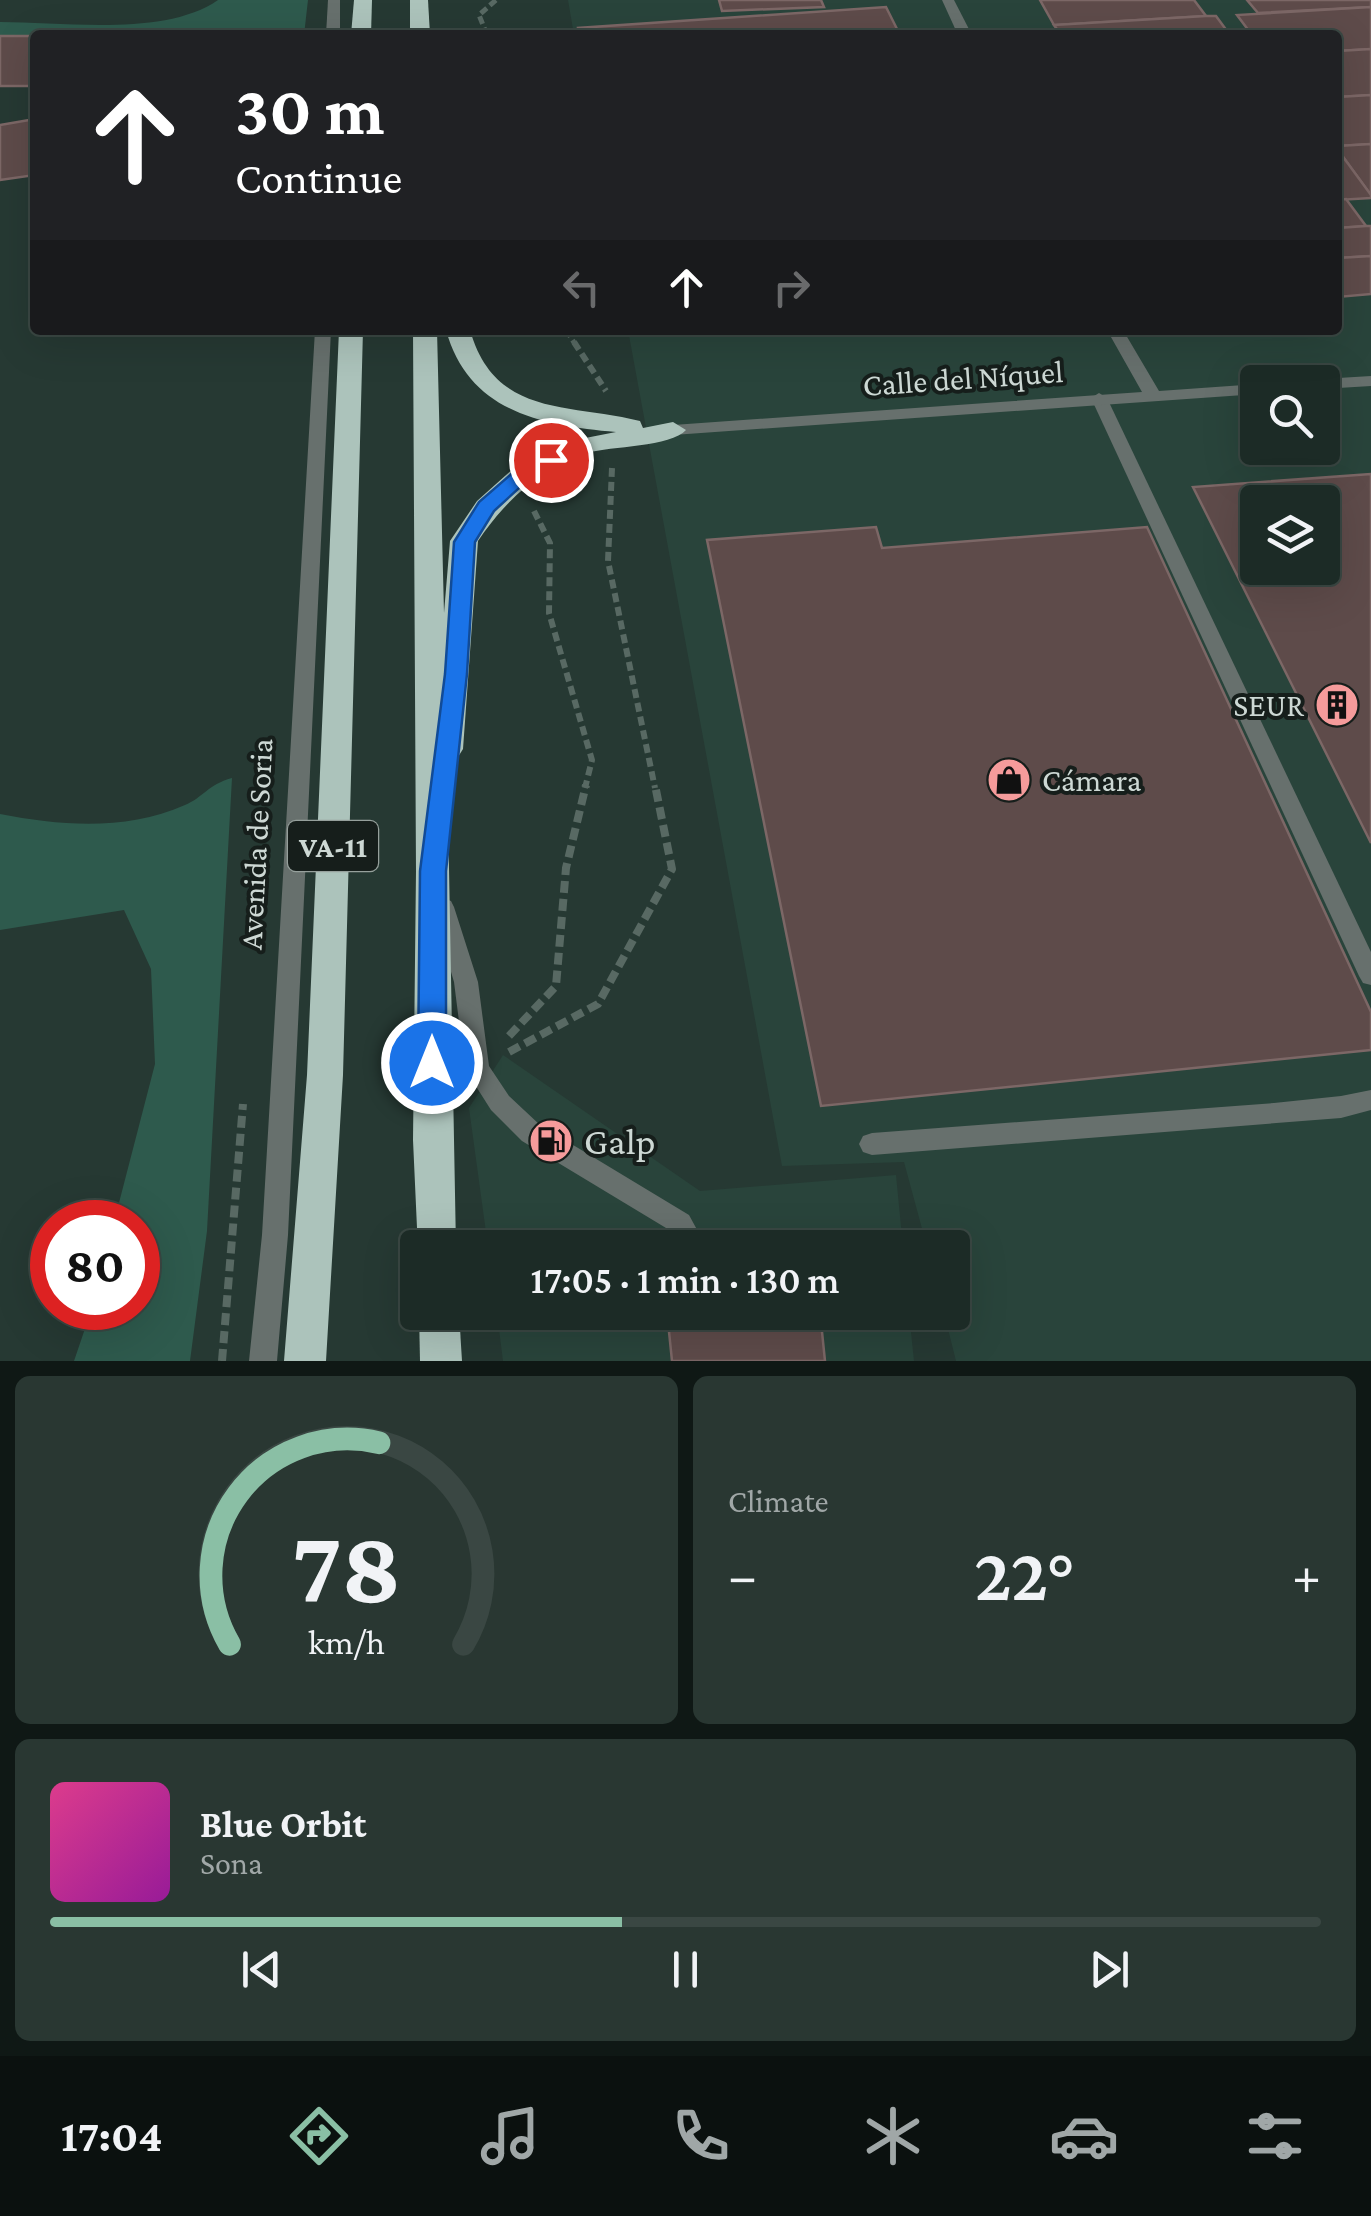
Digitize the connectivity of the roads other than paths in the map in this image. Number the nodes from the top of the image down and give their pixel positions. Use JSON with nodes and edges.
{"nodes":[{"id":1,"x":334,"y":0,"type":"edge"},
{"id":2,"x":362,"y":0,"type":"edge"},
{"id":3,"x":419,"y":0,"type":"edge"},
{"id":4,"x":948,"y":0,"type":"edge"},
{"id":5,"x":333,"y":30,"type":"edge"},
{"id":6,"x":361,"y":30,"type":"edge"},
{"id":7,"x":420,"y":30,"type":"edge"},
{"id":8,"x":963,"y":30,"type":"edge"},
{"id":9,"x":323,"y":335,"type":"edge"},
{"id":10,"x":351,"y":335,"type":"edge"},
{"id":11,"x":426,"y":335,"type":"edge"},
{"id":12,"x":458,"y":335,"type":"edge"},
{"id":13,"x":1119,"y":335,"type":"edge"},
{"id":14,"x":1371,"y":381,"type":"edge"},
{"id":15,"x":1340,"y":383,"type":"edge"},
{"id":16,"x":1240,"y":390,"type":"edge"},
{"id":17,"x":1152,"y":394,"type":"junction"},
{"id":18,"x":1099,"y":398,"type":"junction"},
{"id":19,"x":674,"y":430,"type":"joint"},
{"id":20,"x":622,"y":432,"type":"junction"},
{"id":21,"x":433,"y":871,"type":"junction"},
{"id":22,"x":1371,"y":976,"type":"edge"},
{"id":23,"x":1371,"y":1100,"type":"edge"},
{"id":24,"x":872,"y":1144,"type":"dead end"},
{"id":25,"x":435,"y":1230,"type":"edge"},
{"id":26,"x":684,"y":1230,"type":"edge"},
{"id":27,"x":440,"y":1330,"type":"edge"},
{"id":28,"x":263,"y":1361,"type":"edge"},
{"id":29,"x":305,"y":1361,"type":"edge"},
{"id":30,"x":441,"y":1361,"type":"edge"}],
"edges":[{"from":1,"to":5,"type":"street"},
{"from":2,"to":6,"type":"highway"},
{"from":3,"to":7,"type":"highway"},
{"from":4,"to":8,"type":"street"},
{"from":9,"to":28,"type":"street","name":"Avenida de Soria"},
{"from":10,"to":29,"type":"highway","number":"VA-11"},
{"from":11,"to":21,"type":"highway"},
{"from":12,"to":20,"type":"highway"},
{"from":13,"to":17,"type":"street"},
{"from":14,"to":15,"type":"street"},
{"from":16,"to":17,"type":"street","name":"Calle del Níquel"},
{"from":17,"to":18,"type":"street","name":"Calle del Níquel"},
{"from":18,"to":19,"type":"street","name":"Calle del Níquel"},
{"from":18,"to":22,"type":"street"},
{"from":19,"to":20,"type":"highway"},
{"from":20,"to":21,"type":"highway"},
{"from":21,"to":25,"type":"highway"},
{"from":21,"to":26,"type":"street"},
{"from":23,"to":24,"type":"street"},
{"from":27,"to":30,"type":"highway"}]}
